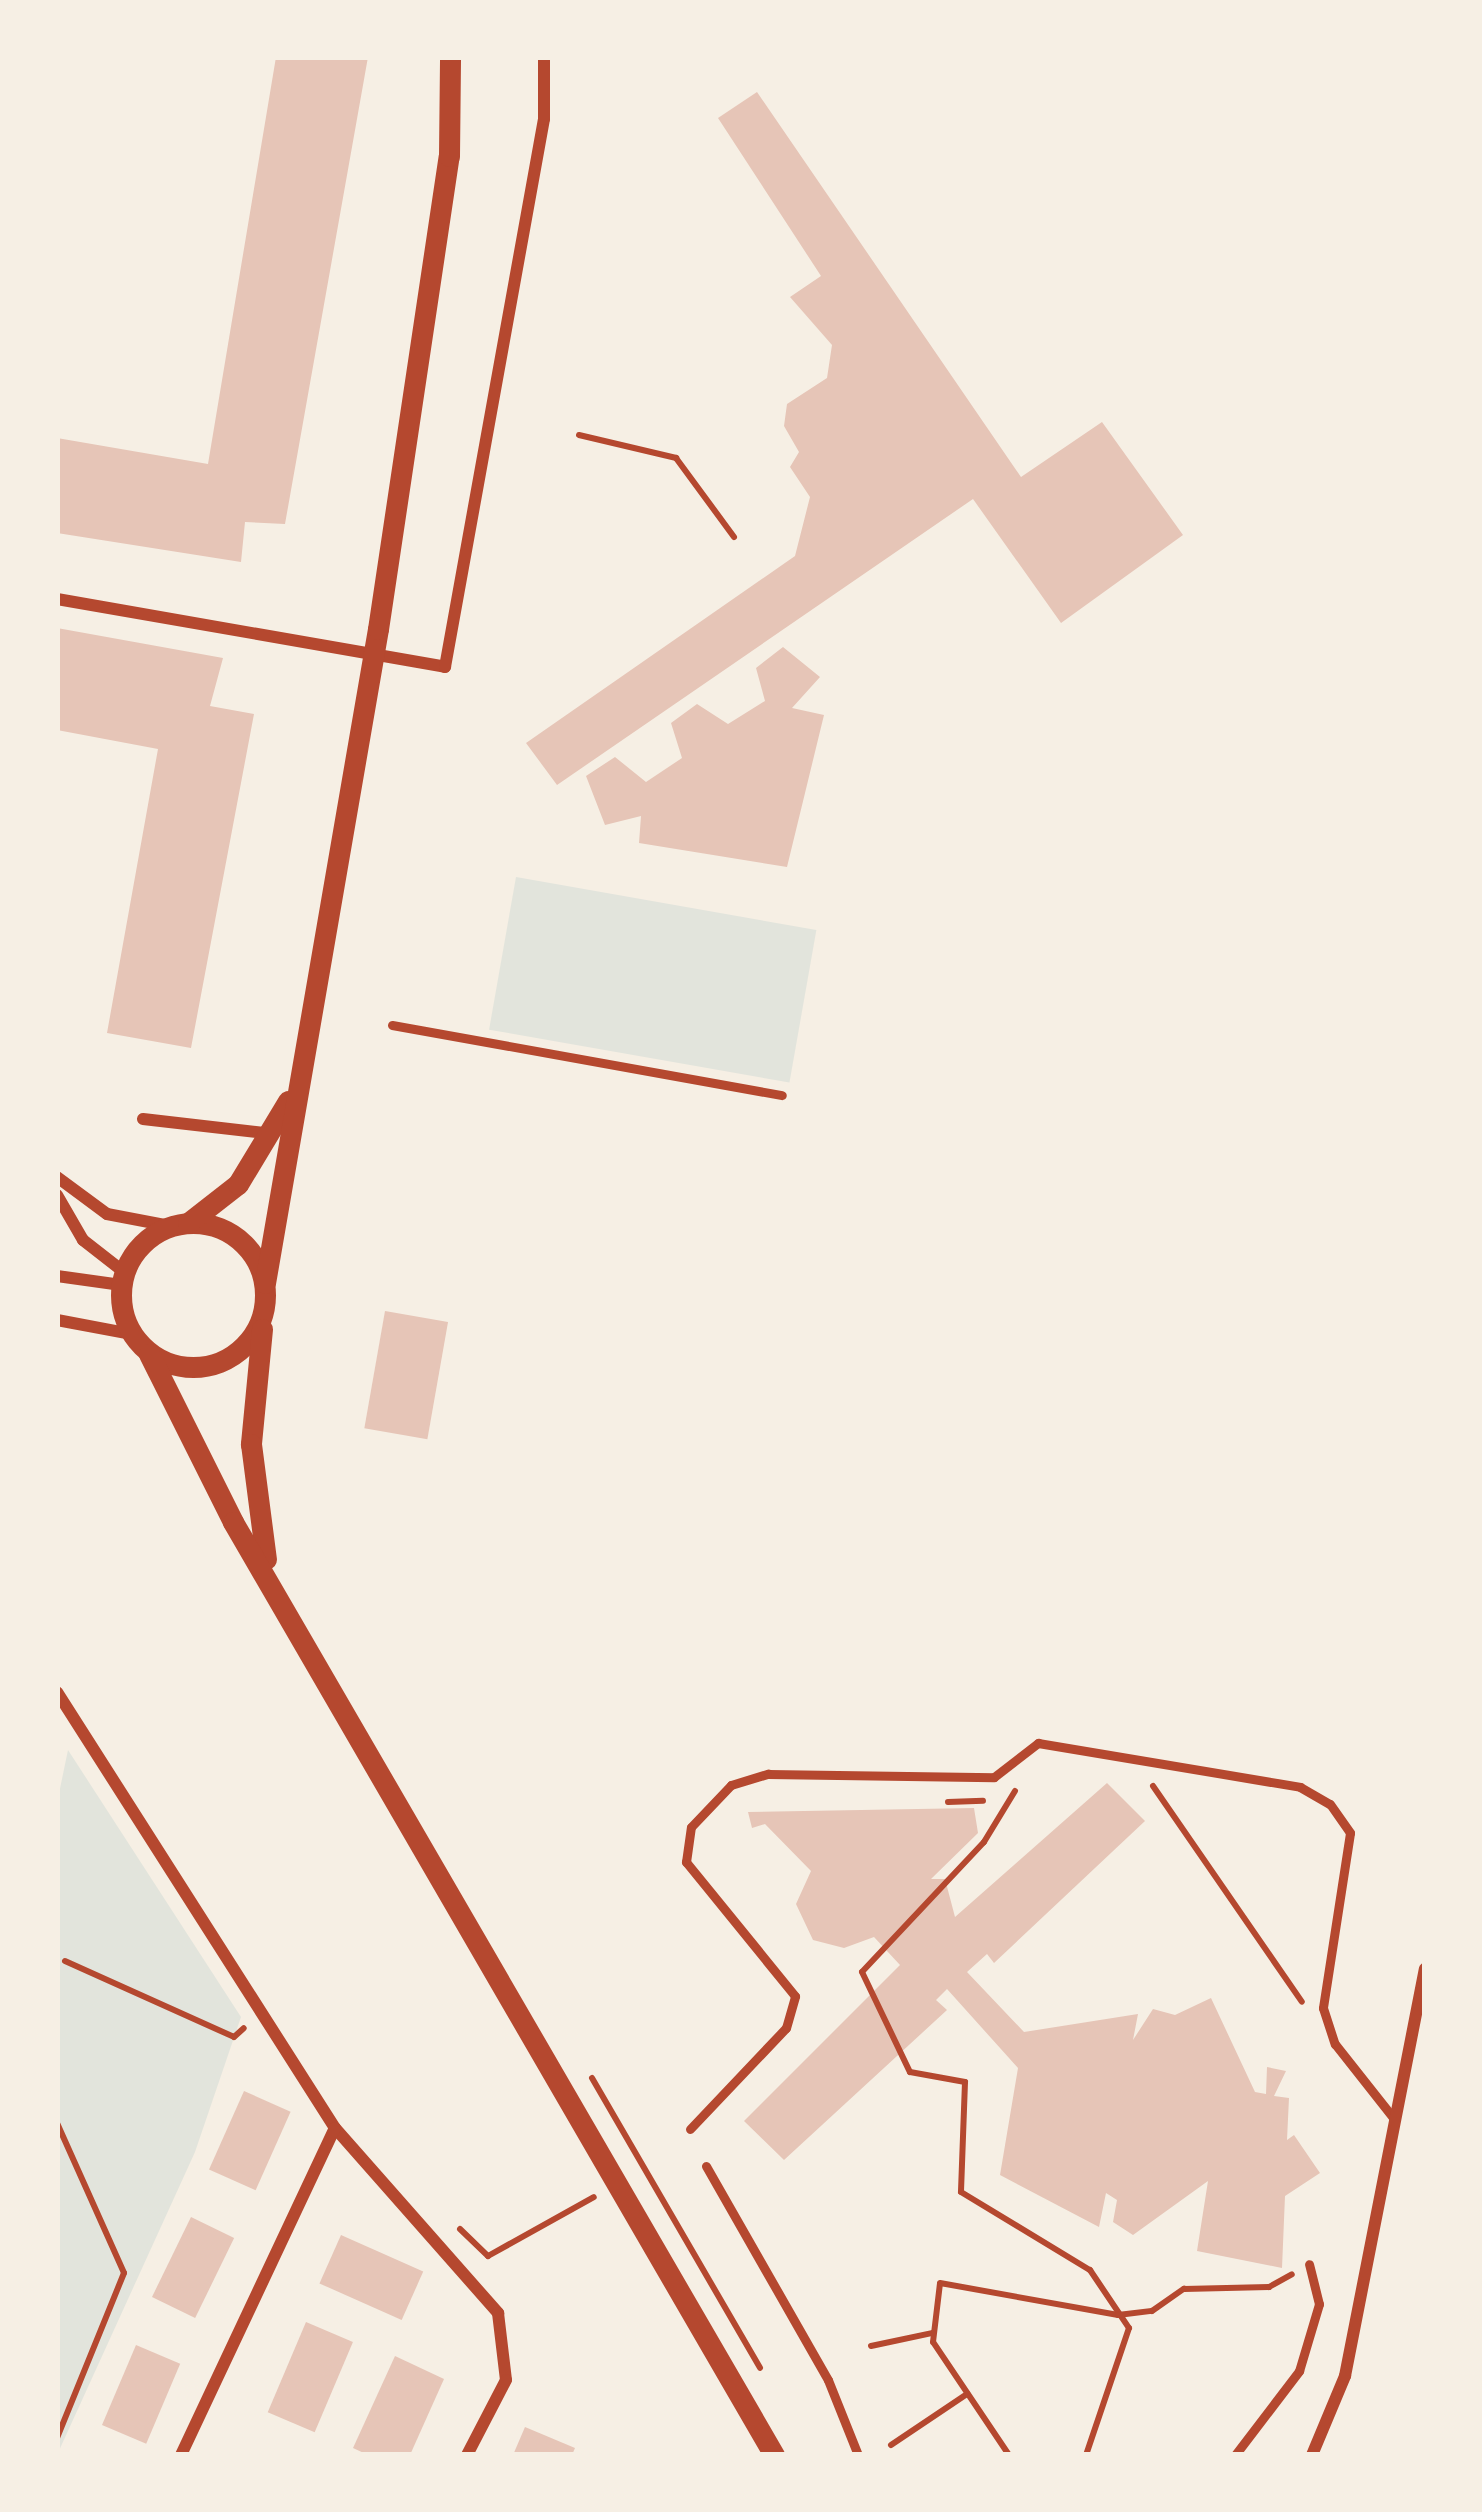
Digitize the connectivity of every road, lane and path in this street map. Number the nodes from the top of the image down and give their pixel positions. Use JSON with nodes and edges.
{"nodes":[{"id":1,"x":451,"y":57,"type":"edge"},
{"id":2,"x":544,"y":57,"type":"edge"},
{"id":3,"x":578,"y":435,"type":"dead end"},
{"id":4,"x":734,"y":538,"type":"dead end"},
{"id":5,"x":57,"y":599,"type":"edge"},
{"id":6,"x":374,"y":655,"type":"junction"},
{"id":7,"x":392,"y":1024,"type":"dead end"},
{"id":8,"x":298,"y":1078,"type":"junction"},
{"id":9,"x":782,"y":1095,"type":"dead end"},
{"id":10,"x":143,"y":1119,"type":"dead end"},
{"id":11,"x":274,"y":1134,"type":"junction"},
{"id":12,"x":57,"y":1177,"type":"edge"},
{"id":13,"x":57,"y":1195,"type":"edge"},
{"id":14,"x":179,"y":1224,"type":"junction"},
{"id":15,"x":57,"y":1276,"type":"edge"},
{"id":16,"x":122,"y":1279,"type":"junction"},
{"id":17,"x":265,"y":1283,"type":"junction"},
{"id":18,"x":264,"y":1311,"type":"junction"},
{"id":19,"x":57,"y":1320,"type":"edge"},
{"id":20,"x":130,"y":1334,"type":"junction"},
{"id":21,"x":149,"y":1354,"type":"junction"},
{"id":22,"x":272,"y":1583,"type":"junction"},
{"id":23,"x":57,"y":1692,"type":"edge"},
{"id":24,"x":1133,"y":1776,"type":"dead end"},
{"id":25,"x":1017,"y":1789,"type":"dead end"},
{"id":26,"x":61,"y":1959,"type":"edge"},
{"id":27,"x":1425,"y":1969,"type":"edge"},
{"id":28,"x":261,"y":2015,"type":"junction"},
{"id":29,"x":57,"y":2027,"type":"edge"},
{"id":30,"x":1332,"y":2036,"type":"junction"},
{"id":31,"x":1395,"y":2120,"type":"junction"},
{"id":32,"x":57,"y":2123,"type":"edge"},
{"id":33,"x":334,"y":2128,"type":"junction"},
{"id":34,"x":690,"y":2128,"type":"dead end"},
{"id":35,"x":706,"y":2166,"type":"dead end"},
{"id":36,"x":574,"y":2209,"type":"dead end"},
{"id":37,"x":494,"y":2253,"type":"dead end"},
{"id":38,"x":1309,"y":2264,"type":"joint"},
{"id":39,"x":1118,"y":2315,"type":"junction"},
{"id":40,"x":934,"y":2333,"type":"junction"},
{"id":41,"x":871,"y":2346,"type":"dead end"},
{"id":42,"x":968,"y":2394,"type":"junction"},
{"id":43,"x":57,"y":2438,"type":"edge"},
{"id":44,"x":891,"y":2445,"type":"dead end"},
{"id":45,"x":182,"y":2455,"type":"edge"},
{"id":46,"x":466,"y":2455,"type":"edge"},
{"id":47,"x":775,"y":2455,"type":"edge"},
{"id":48,"x":858,"y":2455,"type":"edge"},
{"id":49,"x":1009,"y":2455,"type":"edge"},
{"id":50,"x":1086,"y":2455,"type":"edge"},
{"id":51,"x":1235,"y":2455,"type":"edge"},
{"id":52,"x":1312,"y":2455,"type":"edge"}],
"edges":[{"from":1,"to":6,"type":"street"},
{"from":2,"to":6,"type":"street"},
{"from":3,"to":4,"type":"path"},
{"from":5,"to":6,"type":"street"},
{"from":6,"to":8,"type":"street"},
{"from":7,"to":9,"type":"lane"},
{"from":8,"to":11,"type":"street"},
{"from":8,"to":17,"type":"street"},
{"from":10,"to":11,"type":"street"},
{"from":11,"to":14,"type":"street"},
{"from":12,"to":14,"type":"street"},
{"from":13,"to":16,"type":"street"},
{"from":14,"to":16,"type":"street"},
{"from":14,"to":17,"type":"street"},
{"from":15,"to":16,"type":"street"},
{"from":16,"to":20,"type":"street"},
{"from":17,"to":18,"type":"street"},
{"from":18,"to":21,"type":"street"},
{"from":18,"to":22,"type":"street"},
{"from":19,"to":20,"type":"street"},
{"from":20,"to":21,"type":"street"},
{"from":21,"to":22,"type":"street"},
{"from":22,"to":47,"type":"street"},
{"from":23,"to":28,"type":"street"},
{"from":24,"to":30,"type":"path"},
{"from":25,"to":39,"type":"path"},
{"from":26,"to":28,"type":"path"},
{"from":26,"to":29,"type":"path"},
{"from":27,"to":31,"type":"street"},
{"from":28,"to":33,"type":"street"},
{"from":30,"to":31,"type":"lane"},
{"from":30,"to":34,"type":"lane"},
{"from":31,"to":52,"type":"street"},
{"from":32,"to":43,"type":"path"},
{"from":33,"to":45,"type":"street"},
{"from":33,"to":46,"type":"street"},
{"from":35,"to":48,"type":"lane"},
{"from":36,"to":37,"type":"path"},
{"from":38,"to":39,"type":"path"},
{"from":38,"to":51,"type":"lane"},
{"from":39,"to":40,"type":"path"},
{"from":39,"to":50,"type":"path"},
{"from":40,"to":41,"type":"path"},
{"from":40,"to":42,"type":"path"},
{"from":42,"to":44,"type":"path"},
{"from":42,"to":49,"type":"path"}]}
